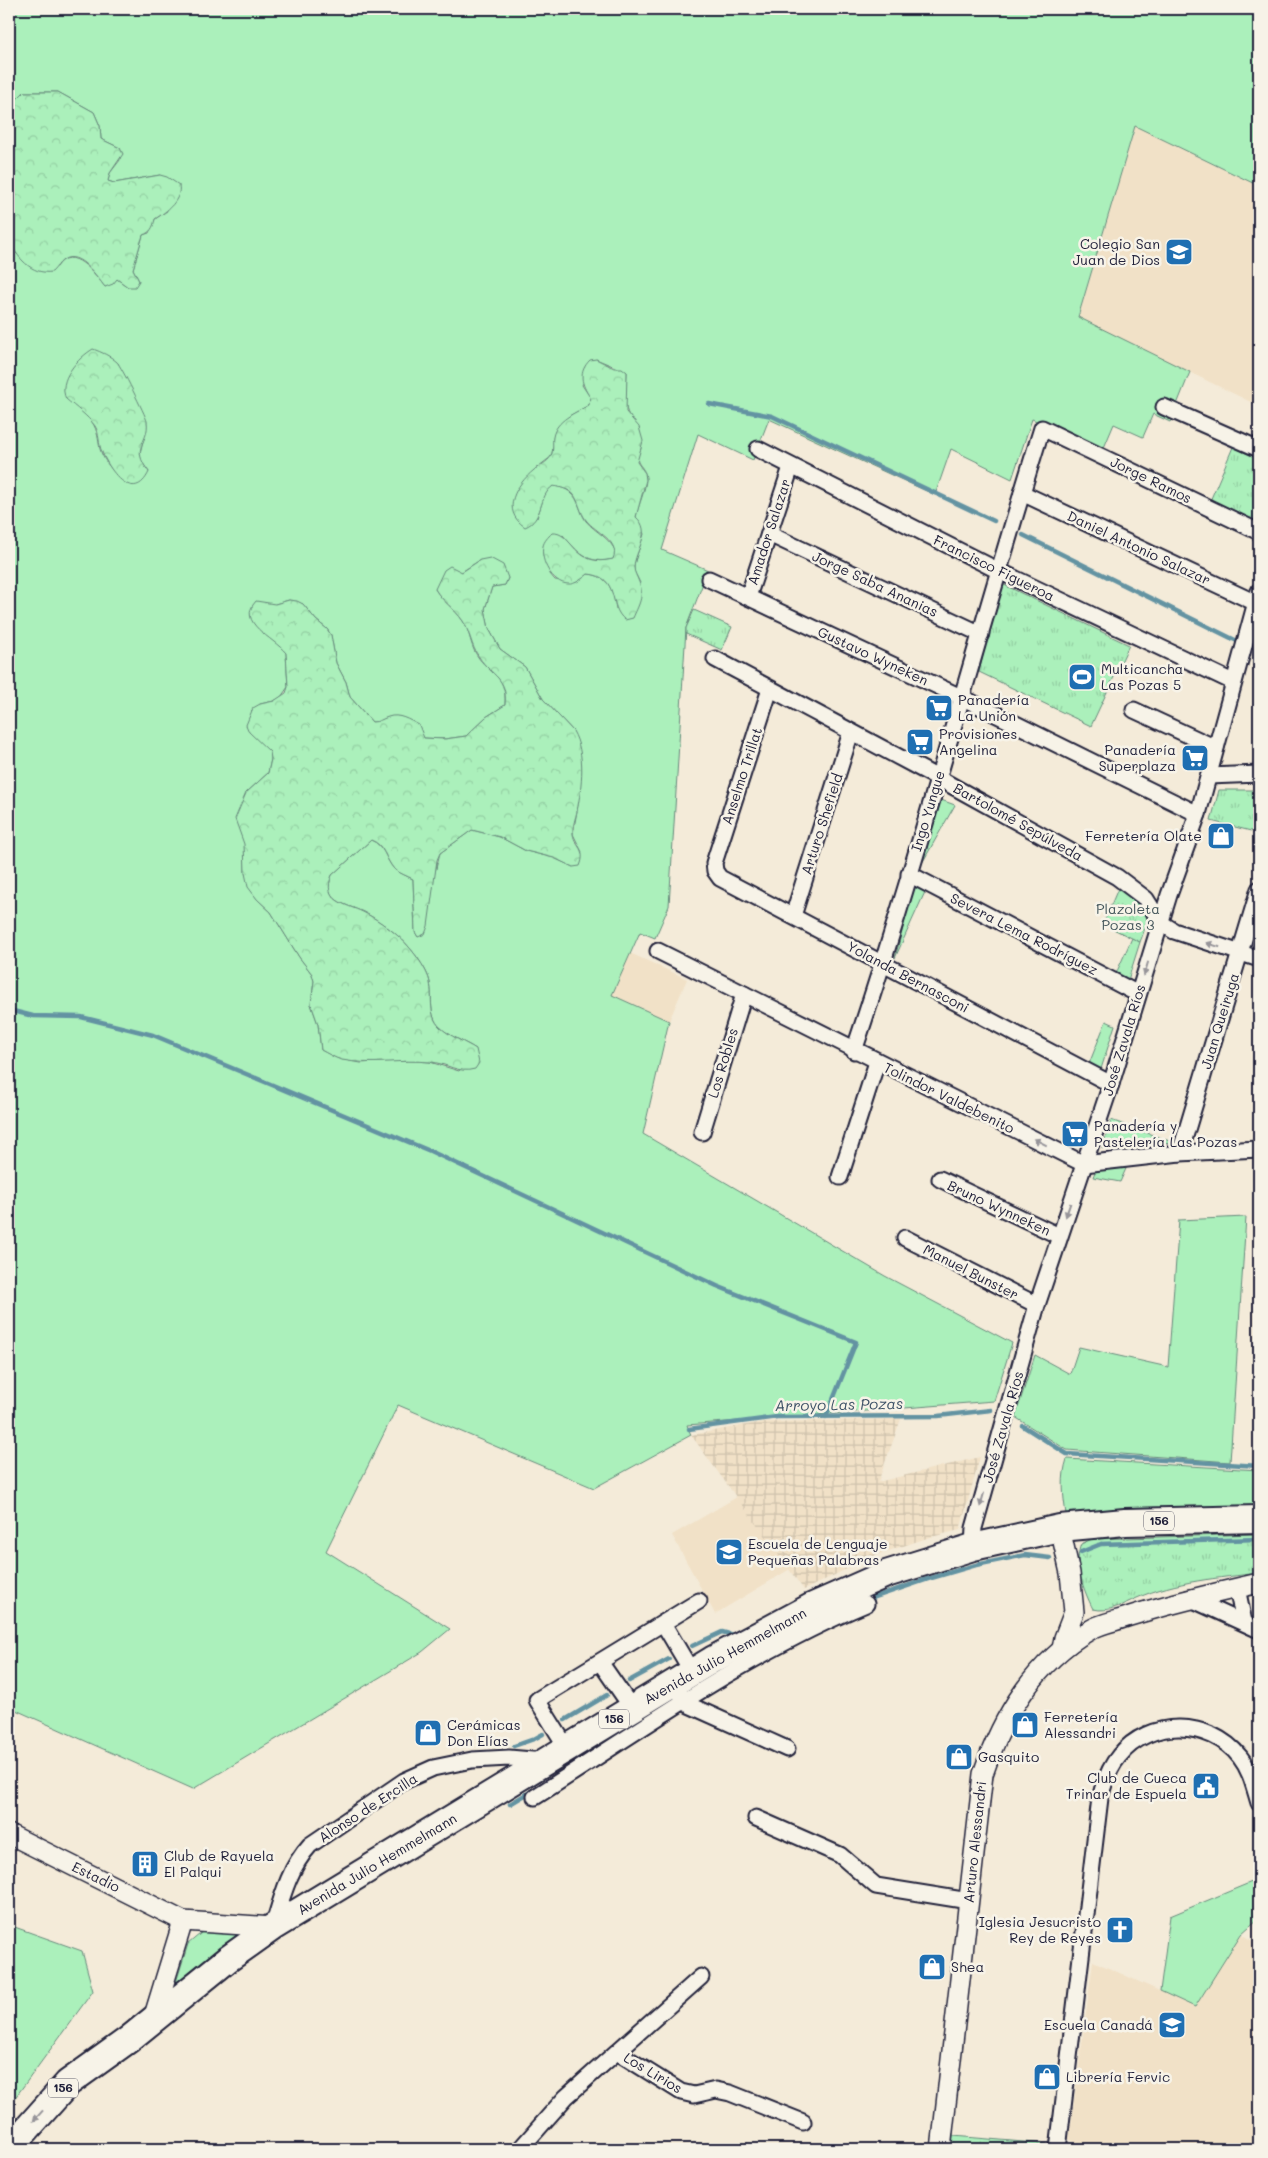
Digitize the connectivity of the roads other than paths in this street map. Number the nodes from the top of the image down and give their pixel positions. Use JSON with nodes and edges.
{"nodes":[{"id":1,"x":1164,"y":407,"type":"dead end"},
{"id":2,"x":1042,"y":428,"type":"joint"},
{"id":3,"x":758,"y":449,"type":"dead end"},
{"id":4,"x":1259,"y":449,"type":"edge"},
{"id":5,"x":791,"y":467,"type":"junction"},
{"id":6,"x":1022,"y":493,"type":"junction"},
{"id":7,"x":1259,"y":532,"type":"edge"},
{"id":8,"x":769,"y":534,"type":"junction"},
{"id":9,"x":997,"y":570,"type":"junction"},
{"id":10,"x":709,"y":579,"type":"dead end"},
{"id":11,"x":748,"y":597,"type":"junction"},
{"id":12,"x":1258,"y":597,"type":"edge"},
{"id":13,"x":981,"y":634,"type":"junction"},
{"id":14,"x":715,"y":660,"type":"dead end"},
{"id":15,"x":1233,"y":682,"type":"junction"},
{"id":16,"x":770,"y":689,"type":"junction"},
{"id":17,"x":963,"y":698,"type":"junction"},
{"id":18,"x":1134,"y":710,"type":"dead end"},
{"id":19,"x":852,"y":732,"type":"junction"},
{"id":20,"x":1216,"y":748,"type":"junction"},
{"id":21,"x":1259,"y":774,"type":"edge"},
{"id":22,"x":1209,"y":776,"type":"junction"},
{"id":23,"x":938,"y":778,"type":"junction"},
{"id":24,"x":1198,"y":814,"type":"junction"},
{"id":25,"x":714,"y":863,"type":"joint"},
{"id":26,"x":909,"y":874,"type":"junction"},
{"id":27,"x":1259,"y":889,"type":"edge"},
{"id":28,"x":793,"y":916,"type":"junction"},
{"id":29,"x":1161,"y":922,"type":"junction"},
{"id":30,"x":658,"y":951,"type":"dead end"},
{"id":31,"x":1240,"y":953,"type":"junction"},
{"id":32,"x":1259,"y":959,"type":"edge"},
{"id":33,"x":883,"y":965,"type":"junction"},
{"id":34,"x":744,"y":994,"type":"junction"},
{"id":35,"x":1138,"y":994,"type":"junction"},
{"id":36,"x":854,"y":1051,"type":"junction"},
{"id":37,"x":877,"y":1062,"type":"junction"},
{"id":38,"x":1110,"y":1084,"type":"junction"},
{"id":39,"x":702,"y":1132,"type":"dead end"},
{"id":40,"x":1259,"y":1149,"type":"edge"},
{"id":41,"x":1180,"y":1152,"type":"junction"},
{"id":42,"x":1084,"y":1164,"type":"junction"},
{"id":43,"x":840,"y":1177,"type":"dead end"},
{"id":44,"x":940,"y":1179,"type":"dead end"},
{"id":45,"x":1059,"y":1236,"type":"junction"},
{"id":46,"x":905,"y":1238,"type":"dead end"},
{"id":47,"x":1037,"y":1305,"type":"junction"},
{"id":48,"x":1259,"y":1519,"type":"edge"},
{"id":49,"x":1060,"y":1528,"type":"junction"},
{"id":50,"x":973,"y":1547,"type":"junction"},
{"id":51,"x":1259,"y":1583,"type":"edge"},
{"id":52,"x":1237,"y":1588,"type":"junction"},
{"id":53,"x":1189,"y":1598,"type":"junction"},
{"id":54,"x":699,"y":1601,"type":"dead end"},
{"id":55,"x":866,"y":1604,"type":"dead end"},
{"id":56,"x":1074,"y":1612,"type":"junction"},
{"id":57,"x":1244,"y":1622,"type":"junction"},
{"id":58,"x":663,"y":1623,"type":"junction"},
{"id":59,"x":1092,"y":1629,"type":"junction"},
{"id":60,"x":1259,"y":1630,"type":"edge"},
{"id":61,"x":1062,"y":1649,"type":"junction"},
{"id":62,"x":600,"y":1662,"type":"junction"},
{"id":63,"x":683,"y":1685,"type":"junction"},
{"id":64,"x":632,"y":1708,"type":"junction"},
{"id":65,"x":787,"y":1748,"type":"dead end"},
{"id":66,"x":556,"y":1755,"type":"junction"},
{"id":67,"x":535,"y":1797,"type":"dead end"},
{"id":68,"x":1259,"y":1803,"type":"edge"},
{"id":69,"x":756,"y":1818,"type":"dead end"},
{"id":70,"x":9,"y":1834,"type":"edge"},
{"id":71,"x":969,"y":1901,"type":"junction"},
{"id":72,"x":184,"y":1921,"type":"junction"},
{"id":73,"x":273,"y":1927,"type":"junction"},
{"id":74,"x":701,"y":1976,"type":"dead end"},
{"id":75,"x":153,"y":2019,"type":"junction"},
{"id":76,"x":128,"y":2040,"type":"junction"},
{"id":77,"x":617,"y":2052,"type":"junction"},
{"id":78,"x":803,"y":2122,"type":"dead end"},
{"id":79,"x":9,"y":2149,"type":"edge"},
{"id":80,"x":32,"y":2149,"type":"edge"},
{"id":81,"x":520,"y":2149,"type":"edge"},
{"id":82,"x":941,"y":2149,"type":"edge"},
{"id":83,"x":1058,"y":2149,"type":"edge"}],
"edges":[{"from":1,"to":4,"type":"street"},
{"from":2,"to":6,"type":"street","name":"Ingo Yungue"},
{"from":2,"to":7,"type":"street","name":"Jorge Ramos"},
{"from":3,"to":5,"type":"street","name":"Francisco Figueroa"},
{"from":5,"to":8,"type":"street","name":"Amador Salazar"},
{"from":5,"to":9,"type":"street","name":"Francisco Figueroa"},
{"from":6,"to":9,"type":"street","name":"Ingo Yungue"},
{"from":6,"to":12,"type":"street","name":"Daniel Antonio Salazar"},
{"from":8,"to":11,"type":"street","name":"Amador Salazar"},
{"from":8,"to":13,"type":"street","name":"Jorge Saba Ananias"},
{"from":9,"to":13,"type":"street","name":"Ingo Yungue"},
{"from":9,"to":15,"type":"street","name":"Francisco Figueroa"},
{"from":10,"to":11,"type":"street","name":"Gustavo Wyneken"},
{"from":11,"to":17,"type":"street","name":"Gustavo Wyneken"},
{"from":12,"to":15,"type":"street","name":"José Zavala Ríos"},
{"from":13,"to":17,"type":"street","name":"Ingo Yungue"},
{"from":14,"to":16,"type":"street","name":"Bartolomé Sepúlveda"},
{"from":15,"to":20,"type":"street","name":"José Zavala Ríos"},
{"from":16,"to":19,"type":"street","name":"Bartolomé Sepúlveda"},
{"from":16,"to":25,"type":"street","name":"Anselmo Trillat"},
{"from":17,"to":23,"type":"street","name":"Ingo Yungue"},
{"from":17,"to":24,"type":"street","name":"Gustavo Wyneken"},
{"from":18,"to":20,"type":"street"},
{"from":19,"to":23,"type":"street","name":"Bartolomé Sepúlveda"},
{"from":19,"to":28,"type":"street","name":"Arturo Shefield"},
{"from":20,"to":22,"type":"street","name":"José Zavala Ríos"},
{"from":21,"to":22,"type":"street"},
{"from":22,"to":24,"type":"street","name":"José Zavala Ríos"},
{"from":23,"to":26,"type":"street","name":"Ingo Yungue"},
{"from":23,"to":29,"type":"street","name":"Bartolomé Sepúlveda"},
{"from":24,"to":29,"type":"street","name":"José Zavala Ríos"},
{"from":25,"to":28,"type":"street","name":"Yolanda Bernasconi"},
{"from":26,"to":33,"type":"street","name":"Ingo Yungue"},
{"from":26,"to":35,"type":"street","name":"Severa Lema Rodríguez"},
{"from":27,"to":31,"type":"street","name":"Juan Queiruga"},
{"from":28,"to":33,"type":"street","name":"Yolanda Bernasconi"},
{"from":31,"to":29,"type":"street","name":"Bartolomé Sepúlveda","one_way":true},
{"from":29,"to":35,"type":"street","name":"José Zavala Ríos","one_way":true},
{"from":30,"to":34,"type":"street","name":"Tolindor Valdebenito"},
{"from":31,"to":32,"type":"street","name":"Bartolomé Sepúlveda"},
{"from":31,"to":41,"type":"street","name":"Juan Queiruga"},
{"from":33,"to":36,"type":"street","name":"Ingo Yungue"},
{"from":33,"to":38,"type":"street","name":"Yolanda Bernasconi"},
{"from":34,"to":36,"type":"street","name":"Tolindor Valdebenito"},
{"from":34,"to":39,"type":"street","name":"Los Robles"},
{"from":35,"to":38,"type":"street","name":"José Zavala Ríos"},
{"from":36,"to":37,"type":"street","name":"Tolindor Valdebenito"},
{"from":42,"to":37,"type":"street","name":"Tolindor Valdebenito","one_way":true},
{"from":37,"to":43,"type":"street"},
{"from":38,"to":42,"type":"street","name":"José Zavala Ríos"},
{"from":40,"to":41,"type":"street"},
{"from":41,"to":42,"type":"street"},
{"from":42,"to":45,"type":"street","name":"José Zavala Ríos","one_way":true},
{"from":44,"to":45,"type":"street","name":"Bruno Wynneken"},
{"from":45,"to":47,"type":"street","name":"José Zavala Ríos"},
{"from":46,"to":47,"type":"street","name":"Manuel Bunster"},
{"from":47,"to":50,"type":"street","name":"José Zavala Ríos","one_way":true},
{"from":48,"to":49,"type":"highway","name":"Avenida Julio Hemmelmann","number":"156"},
{"from":49,"to":50,"type":"highway","name":"Avenida Julio Hemmelmann","number":"156"},
{"from":49,"to":56,"type":"street","name":"Arturo Alessandri"},
{"from":50,"to":63,"type":"highway","name":"Avenida Julio Hemmelmann","number":"156"},
{"from":51,"to":52,"type":"street","name":"Arturo Alessandri"},
{"from":52,"to":53,"type":"street","name":"Arturo Alessandri"},
{"from":52,"to":57,"type":"street"},
{"from":53,"to":57,"type":"street"},
{"from":53,"to":59,"type":"street","name":"Arturo Alessandri"},
{"from":54,"to":58,"type":"street"},
{"from":55,"to":63,"type":"street"},
{"from":56,"to":59,"type":"street"},
{"from":56,"to":61,"type":"street","name":"Arturo Alessandri"},
{"from":57,"to":60,"type":"street"},
{"from":58,"to":62,"type":"street"},
{"from":58,"to":63,"type":"street"},
{"from":59,"to":61,"type":"street","name":"Arturo Alessandri"},
{"from":61,"to":71,"type":"street","name":"Arturo Alessandri"},
{"from":62,"to":64,"type":"street"},
{"from":62,"to":66,"type":"street"},
{"from":63,"to":64,"type":"highway","name":"Avenida Julio Hemmelmann","number":"156"},
{"from":63,"to":65,"type":"street"},
{"from":63,"to":67,"type":"street"},
{"from":64,"to":66,"type":"highway","name":"Avenida Julio Hemmelmann","number":"156"},
{"from":66,"to":73,"type":"highway","name":"Avenida Julio Hemmelmann","number":"156"},
{"from":66,"to":73,"type":"street","name":"Alonso de Ercilla"},
{"from":68,"to":83,"type":"street"},
{"from":69,"to":71,"type":"street"},
{"from":70,"to":72,"type":"street","name":"Estadio"},
{"from":71,"to":82,"type":"street","name":"Arturo Alessandri"},
{"from":72,"to":73,"type":"street","name":"Estadio"},
{"from":72,"to":75,"type":"street"},
{"from":73,"to":75,"type":"highway","name":"Avenida Julio Hemmelmann","number":"156"},
{"from":74,"to":77,"type":"street","name":"Los Lirios"},
{"from":75,"to":76,"type":"highway","name":"Avenida Julio Hemmelmann","number":"156"},
{"from":76,"to":79,"type":"highway","name":"Avenida Julio Hemmelmann","number":"156","one_way":true},
{"from":76,"to":80,"type":"highway","name":"Avenida Julio Hemmelmann","number":"156"},
{"from":77,"to":78,"type":"street","name":"Los Lirios"},
{"from":77,"to":81,"type":"street","name":"Los Lirios"}]}
